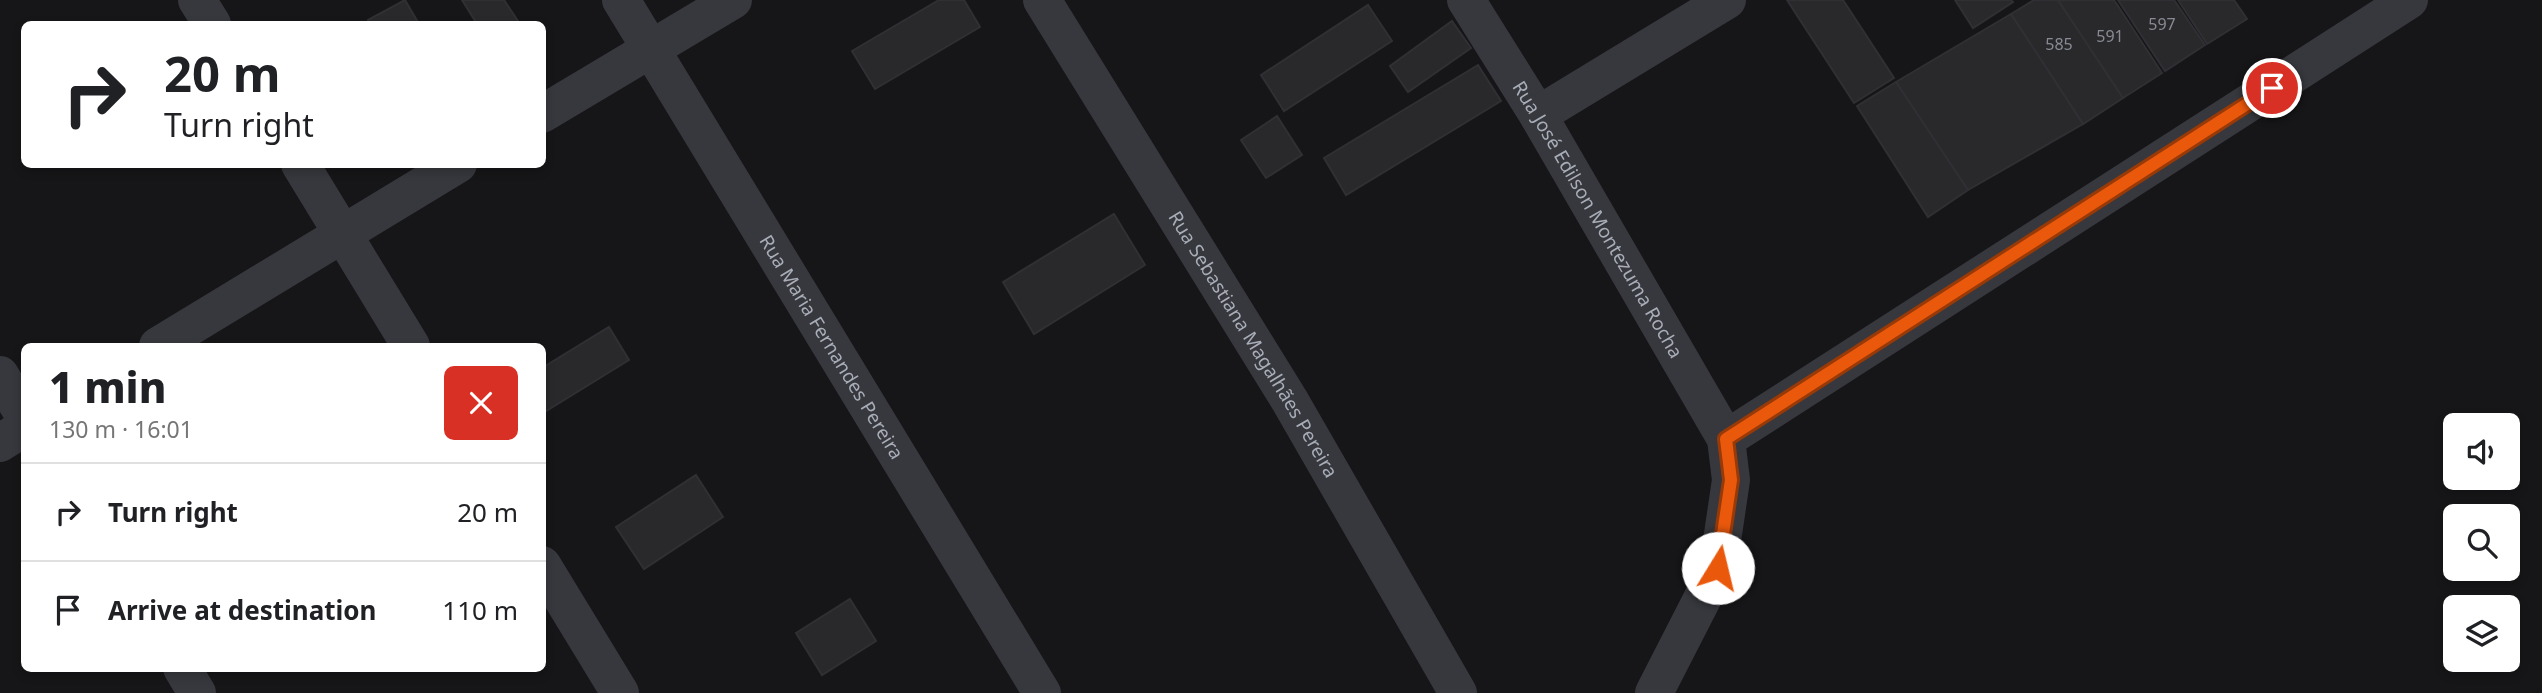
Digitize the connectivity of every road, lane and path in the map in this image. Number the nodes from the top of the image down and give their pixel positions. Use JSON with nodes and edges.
{"nodes":[{"id":1,"x":197,"y":0,"type":"edge"},
{"id":2,"x":621,"y":0,"type":"edge"},
{"id":3,"x":733,"y":0,"type":"edge"},
{"id":4,"x":1042,"y":0,"type":"edge"},
{"id":5,"x":1466,"y":0,"type":"edge"},
{"id":6,"x":1727,"y":0,"type":"edge"},
{"id":7,"x":2409,"y":0,"type":"edge"},
{"id":8,"x":210,"y":21,"type":"edge"},
{"id":9,"x":652,"y":49,"type":"junction"},
{"id":10,"x":546,"y":112,"type":"edge"},
{"id":11,"x":1538,"y":115,"type":"junction"},
{"id":12,"x":302,"y":168,"type":"edge"},
{"id":13,"x":451,"y":168,"type":"edge"},
{"id":14,"x":343,"y":234,"type":"junction"},
{"id":15,"x":163,"y":343,"type":"edge"},
{"id":16,"x":409,"y":343,"type":"edge"},
{"id":17,"x":0,"y":376,"type":"edge"},
{"id":18,"x":21,"y":410,"type":"edge"},
{"id":19,"x":21,"y":430,"type":"edge"},
{"id":20,"x":1726,"y":439,"type":"junction"},
{"id":21,"x":0,"y":443,"type":"edge"},
{"id":22,"x":546,"y":572,"type":"edge"},
{"id":23,"x":184,"y":672,"type":"edge"},
{"id":24,"x":197,"y":693,"type":"edge"},
{"id":25,"x":620,"y":693,"type":"edge"},
{"id":26,"x":1042,"y":693,"type":"edge"},
{"id":27,"x":1458,"y":693,"type":"edge"},
{"id":28,"x":1654,"y":693,"type":"edge"}],
"edges":[{"from":1,"to":8,"type":"street"},
{"from":2,"to":9,"type":"street","name":"Rua Maria Fernandes Pereira"},
{"from":3,"to":9,"type":"street"},
{"from":4,"to":27,"type":"street","name":"Rua Sebastiana Magalhães Pereira"},
{"from":5,"to":11,"type":"street","name":"Rua José Edilson Montezuma Rocha"},
{"from":6,"to":11,"type":"street"},
{"from":7,"to":20,"type":"street"},
{"from":9,"to":10,"type":"street"},
{"from":9,"to":26,"type":"street","name":"Rua Maria Fernandes Pereira"},
{"from":11,"to":20,"type":"street","name":"Rua José Edilson Montezuma Rocha"},
{"from":12,"to":14,"type":"street"},
{"from":13,"to":14,"type":"street"},
{"from":14,"to":15,"type":"street"},
{"from":14,"to":16,"type":"street"},
{"from":17,"to":18,"type":"street"},
{"from":19,"to":21,"type":"street"},
{"from":20,"to":28,"type":"street"},
{"from":22,"to":25,"type":"street"},
{"from":23,"to":24,"type":"street"}]}
